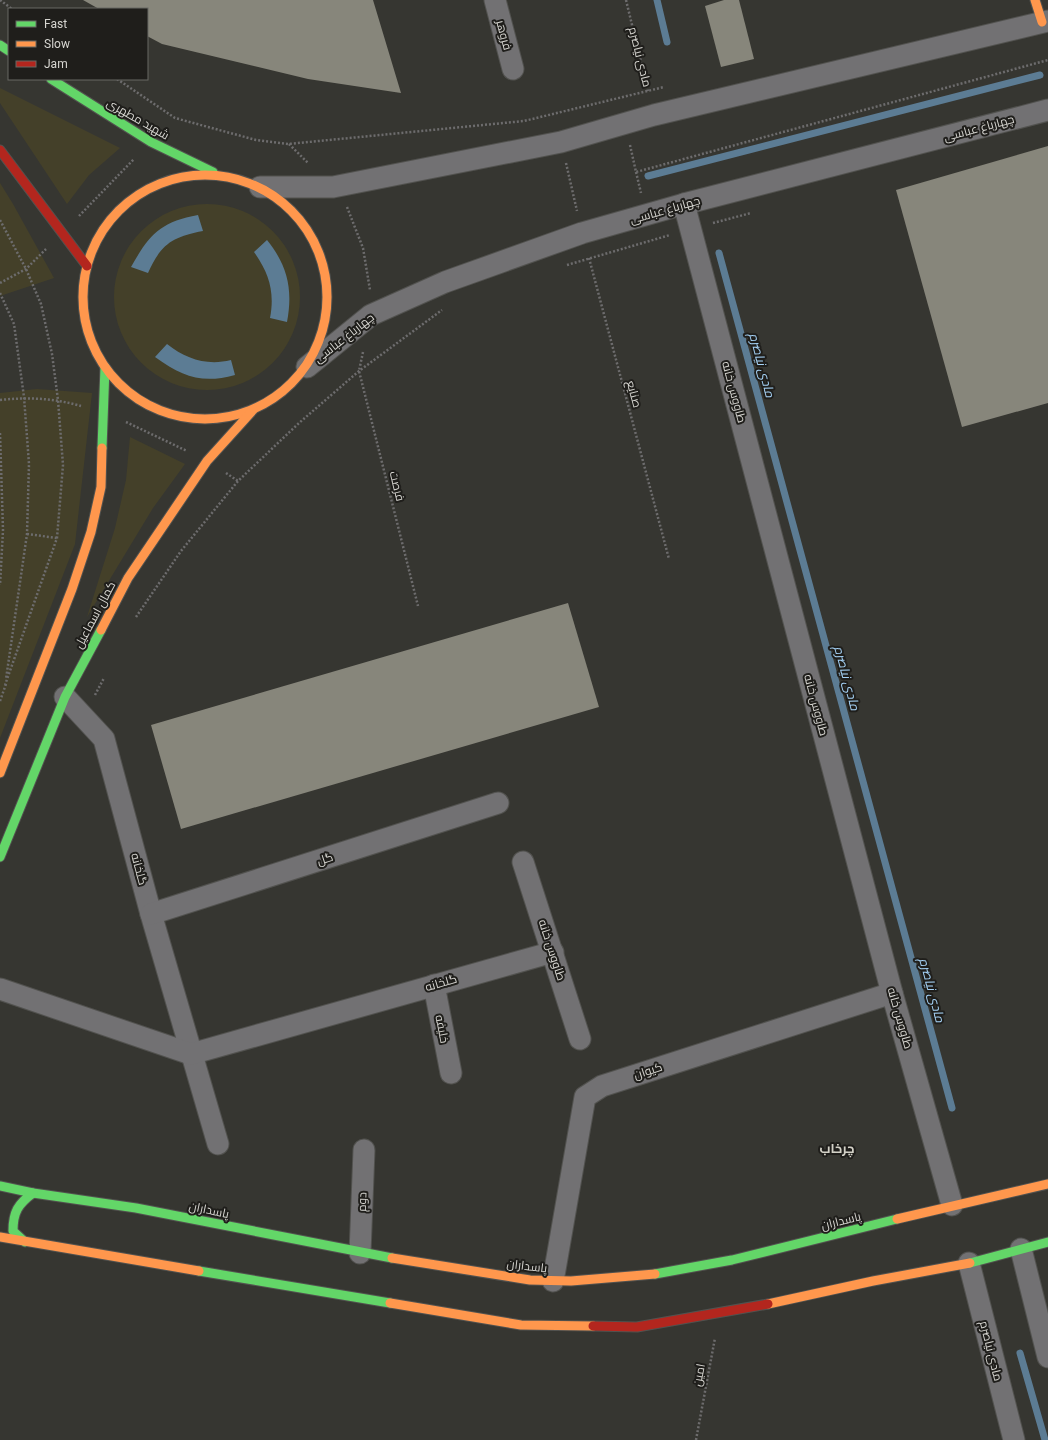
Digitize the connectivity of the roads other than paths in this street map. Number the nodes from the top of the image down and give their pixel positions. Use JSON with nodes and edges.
{"nodes":[{"id":1,"x":495,"y":0,"type":"edge"},
{"id":2,"x":1035,"y":0,"type":"edge"},
{"id":3,"x":1045,"y":22,"type":"edge"},
{"id":4,"x":513,"y":69,"type":"dead end"},
{"id":5,"x":53,"y":80,"type":"edge"},
{"id":6,"x":1048,"y":110,"type":"edge"},
{"id":7,"x":0,"y":150,"type":"edge"},
{"id":8,"x":216,"y":174,"type":"junction"},
{"id":9,"x":260,"y":188,"type":"junction"},
{"id":10,"x":684,"y":204,"type":"junction"},
{"id":11,"x":86,"y":266,"type":"junction"},
{"id":12,"x":105,"y":367,"type":"junction"},
{"id":13,"x":307,"y":367,"type":"junction"},
{"id":14,"x":254,"y":410,"type":"junction"},
{"id":15,"x":65,"y":697,"type":"junction"},
{"id":16,"x":0,"y":773,"type":"edge"},
{"id":17,"x":498,"y":803,"type":"dead end"},
{"id":18,"x":0,"y":857,"type":"edge"},
{"id":19,"x":523,"y":862,"type":"dead end"},
{"id":20,"x":151,"y":914,"type":"junction"},
{"id":21,"x":553,"y":952,"type":"junction"},
{"id":22,"x":434,"y":985,"type":"junction"},
{"id":23,"x":0,"y":989,"type":"edge"},
{"id":24,"x":892,"y":993,"type":"junction"},
{"id":25,"x":580,"y":1039,"type":"dead end"},
{"id":26,"x":191,"y":1054,"type":"junction"},
{"id":27,"x":451,"y":1073,"type":"dead end"},
{"id":28,"x":218,"y":1144,"type":"dead end"},
{"id":29,"x":364,"y":1150,"type":"dead end"},
{"id":30,"x":1048,"y":1184,"type":"edge"},
{"id":31,"x":0,"y":1186,"type":"edge"},
{"id":32,"x":33,"y":1193,"type":"junction"},
{"id":33,"x":952,"y":1205,"type":"junction"},
{"id":34,"x":0,"y":1237,"type":"edge"},
{"id":35,"x":25,"y":1242,"type":"junction"},
{"id":36,"x":1048,"y":1242,"type":"edge"},
{"id":37,"x":1021,"y":1249,"type":"junction"},
{"id":38,"x":360,"y":1253,"type":"junction"},
{"id":39,"x":969,"y":1263,"type":"junction"},
{"id":40,"x":553,"y":1281,"type":"junction"},
{"id":41,"x":1048,"y":1357,"type":"edge"},
{"id":42,"x":1014,"y":1440,"type":"edge"}],
"edges":[{"from":1,"to":4,"type":"street","name":"فروهر"},
{"from":2,"to":3,"type":"main road"},
{"from":3,"to":9,"type":"street"},
{"from":5,"to":8,"type":"main road","name":"شهید مطهری"},
{"from":6,"to":10,"type":"street","name":"چهارباغ عباسی"},
{"from":7,"to":11,"type":"main road"},
{"from":8,"to":9,"type":"main road"},
{"from":8,"to":11,"type":"main road"},
{"from":9,"to":13,"type":"main road"},
{"from":10,"to":13,"type":"street","name":"چهارباغ عباسی"},
{"from":10,"to":24,"type":"street","name":"طاووس خانه"},
{"from":11,"to":12,"type":"main road"},
{"from":12,"to":14,"type":"main road"},
{"from":12,"to":16,"type":"main road"},
{"from":13,"to":14,"type":"main road"},
{"from":14,"to":15,"type":"main road","name":"کمال اسماعیل"},
{"from":15,"to":18,"type":"main road","name":"کمال اسماعیل"},
{"from":15,"to":20,"type":"street","name":"گلخانه"},
{"from":17,"to":20,"type":"street","name":"گل"},
{"from":19,"to":21,"type":"street","name":"طاووس خانه"},
{"from":20,"to":26,"type":"street","name":"گلخانه"},
{"from":21,"to":22,"type":"street","name":"گلخانه"},
{"from":21,"to":25,"type":"street","name":"طاووس خانه"},
{"from":22,"to":26,"type":"street","name":"گلخانه"},
{"from":22,"to":27,"type":"street","name":"خلیفه"},
{"from":23,"to":26,"type":"street"},
{"from":24,"to":33,"type":"street","name":"طاووس خانه"},
{"from":24,"to":40,"type":"street","name":"کیوان"},
{"from":26,"to":28,"type":"street","name":"گلخانه"},
{"from":29,"to":38,"type":"street","name":"دوم"},
{"from":30,"to":33,"type":"main road","name":"پاسداران"},
{"from":31,"to":32,"type":"main road","name":"پاسداران"},
{"from":32,"to":35,"type":"main road"},
{"from":32,"to":38,"type":"main road","name":"پاسداران"},
{"from":33,"to":40,"type":"main road","name":"پاسداران"},
{"from":34,"to":35,"type":"main road"},
{"from":35,"to":39,"type":"main road"},
{"from":36,"to":37,"type":"main road"},
{"from":37,"to":39,"type":"main road"},
{"from":37,"to":41,"type":"street"},
{"from":38,"to":40,"type":"main road","name":"پاسداران"},
{"from":39,"to":42,"type":"street","name":"مادی نیاصرم"}]}
